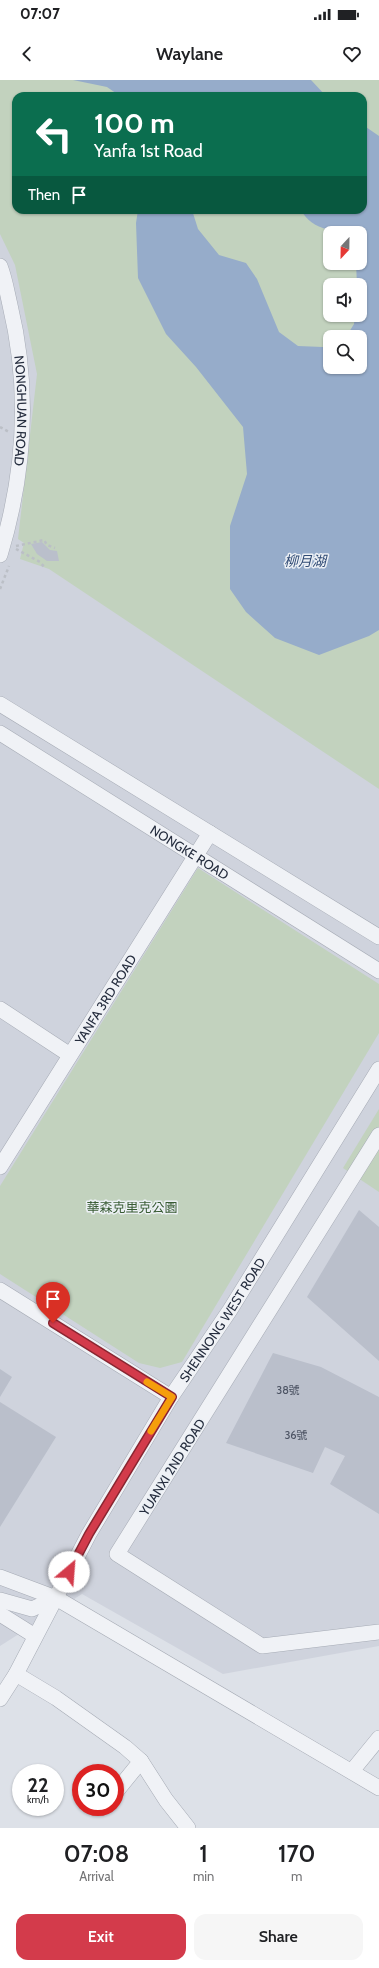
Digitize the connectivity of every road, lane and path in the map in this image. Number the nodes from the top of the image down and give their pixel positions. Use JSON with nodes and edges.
{"nodes":[{"id":1,"x":0,"y":266,"type":"edge"},
{"id":2,"x":15,"y":548,"type":"junction"},
{"id":3,"x":55,"y":548,"type":"dead end"},
{"id":4,"x":8,"y":556,"type":"edge"},
{"id":5,"x":46,"y":568,"type":"dead end"},
{"id":6,"x":0,"y":589,"type":"edge"},
{"id":7,"x":0,"y":704,"type":"edge"},
{"id":8,"x":0,"y":733,"type":"edge"},
{"id":9,"x":210,"y":833,"type":"junction"},
{"id":10,"x":195,"y":855,"type":"junction"},
{"id":11,"x":379,"y":937,"type":"edge"},
{"id":12,"x":379,"y":971,"type":"edge"},
{"id":13,"x":0,"y":1009,"type":"edge"},
{"id":14,"x":70,"y":1055,"type":"junction"},
{"id":15,"x":379,"y":1069,"type":"edge"},
{"id":16,"x":379,"y":1135,"type":"edge"},
{"id":17,"x":0,"y":1167,"type":"edge"},
{"id":18,"x":0,"y":1290,"type":"edge"},
{"id":19,"x":172,"y":1397,"type":"junction"},
{"id":20,"x":0,"y":1577,"type":"edge"},
{"id":21,"x":56,"y":1598,"type":"junction"},
{"id":22,"x":0,"y":1600,"type":"edge"},
{"id":23,"x":0,"y":1614,"type":"edge"},
{"id":24,"x":379,"y":1632,"type":"edge"},
{"id":25,"x":35,"y":1636,"type":"junction"},
{"id":26,"x":16,"y":1674,"type":"junction"},
{"id":27,"x":0,"y":1699,"type":"edge"},
{"id":28,"x":379,"y":1738,"type":"edge"},
{"id":29,"x":141,"y":1761,"type":"junction"},
{"id":30,"x":352,"y":1771,"type":"junction"},
{"id":31,"x":124,"y":1782,"type":"edge"},
{"id":32,"x":379,"y":1788,"type":"edge"},
{"id":33,"x":188,"y":1828,"type":"edge"}],
"edges":[{"from":1,"to":4,"type":"street","name":"NONGHUAN ROAD"},
{"from":2,"to":3,"type":"path"},
{"from":2,"to":4,"type":"path"},
{"from":2,"to":5,"type":"path"},
{"from":4,"to":6,"type":"path"},
{"from":7,"to":9,"type":"street","name":"NONGKE ROAD"},
{"from":8,"to":10,"type":"street","name":"NONGKE ROAD"},
{"from":9,"to":10,"type":"street","name":"YANFA 3RD ROAD"},
{"from":9,"to":11,"type":"street","name":"NONGKE ROAD"},
{"from":10,"to":12,"type":"street","name":"NONGKE ROAD"},
{"from":10,"to":14,"type":"street","name":"YANFA 3RD ROAD"},
{"from":13,"to":14,"type":"street"},
{"from":14,"to":17,"type":"street","name":"YANFA 3RD ROAD"},
{"from":15,"to":19,"type":"street","name":"SHENNONG WEST ROAD"},
{"from":16,"to":24,"type":"street","name":"YUANXI 2ND ROAD"},
{"from":18,"to":19,"type":"street"},
{"from":19,"to":21,"type":"street","name":"SHENNONG WEST ROAD"},
{"from":20,"to":21,"type":"street"},
{"from":21,"to":22,"type":"street"},
{"from":21,"to":25,"type":"street","name":"SHENNONG WEST ROAD"},
{"from":21,"to":30,"type":"street"},
{"from":23,"to":25,"type":"street"},
{"from":25,"to":26,"type":"street","name":"SHENNONG WEST ROAD"},
{"from":26,"to":27,"type":"street","name":"SHENNONG WEST ROAD"},
{"from":26,"to":29,"type":"street"},
{"from":28,"to":30,"type":"street"},
{"from":29,"to":31,"type":"street"},
{"from":29,"to":33,"type":"street"},
{"from":30,"to":32,"type":"street"}]}
